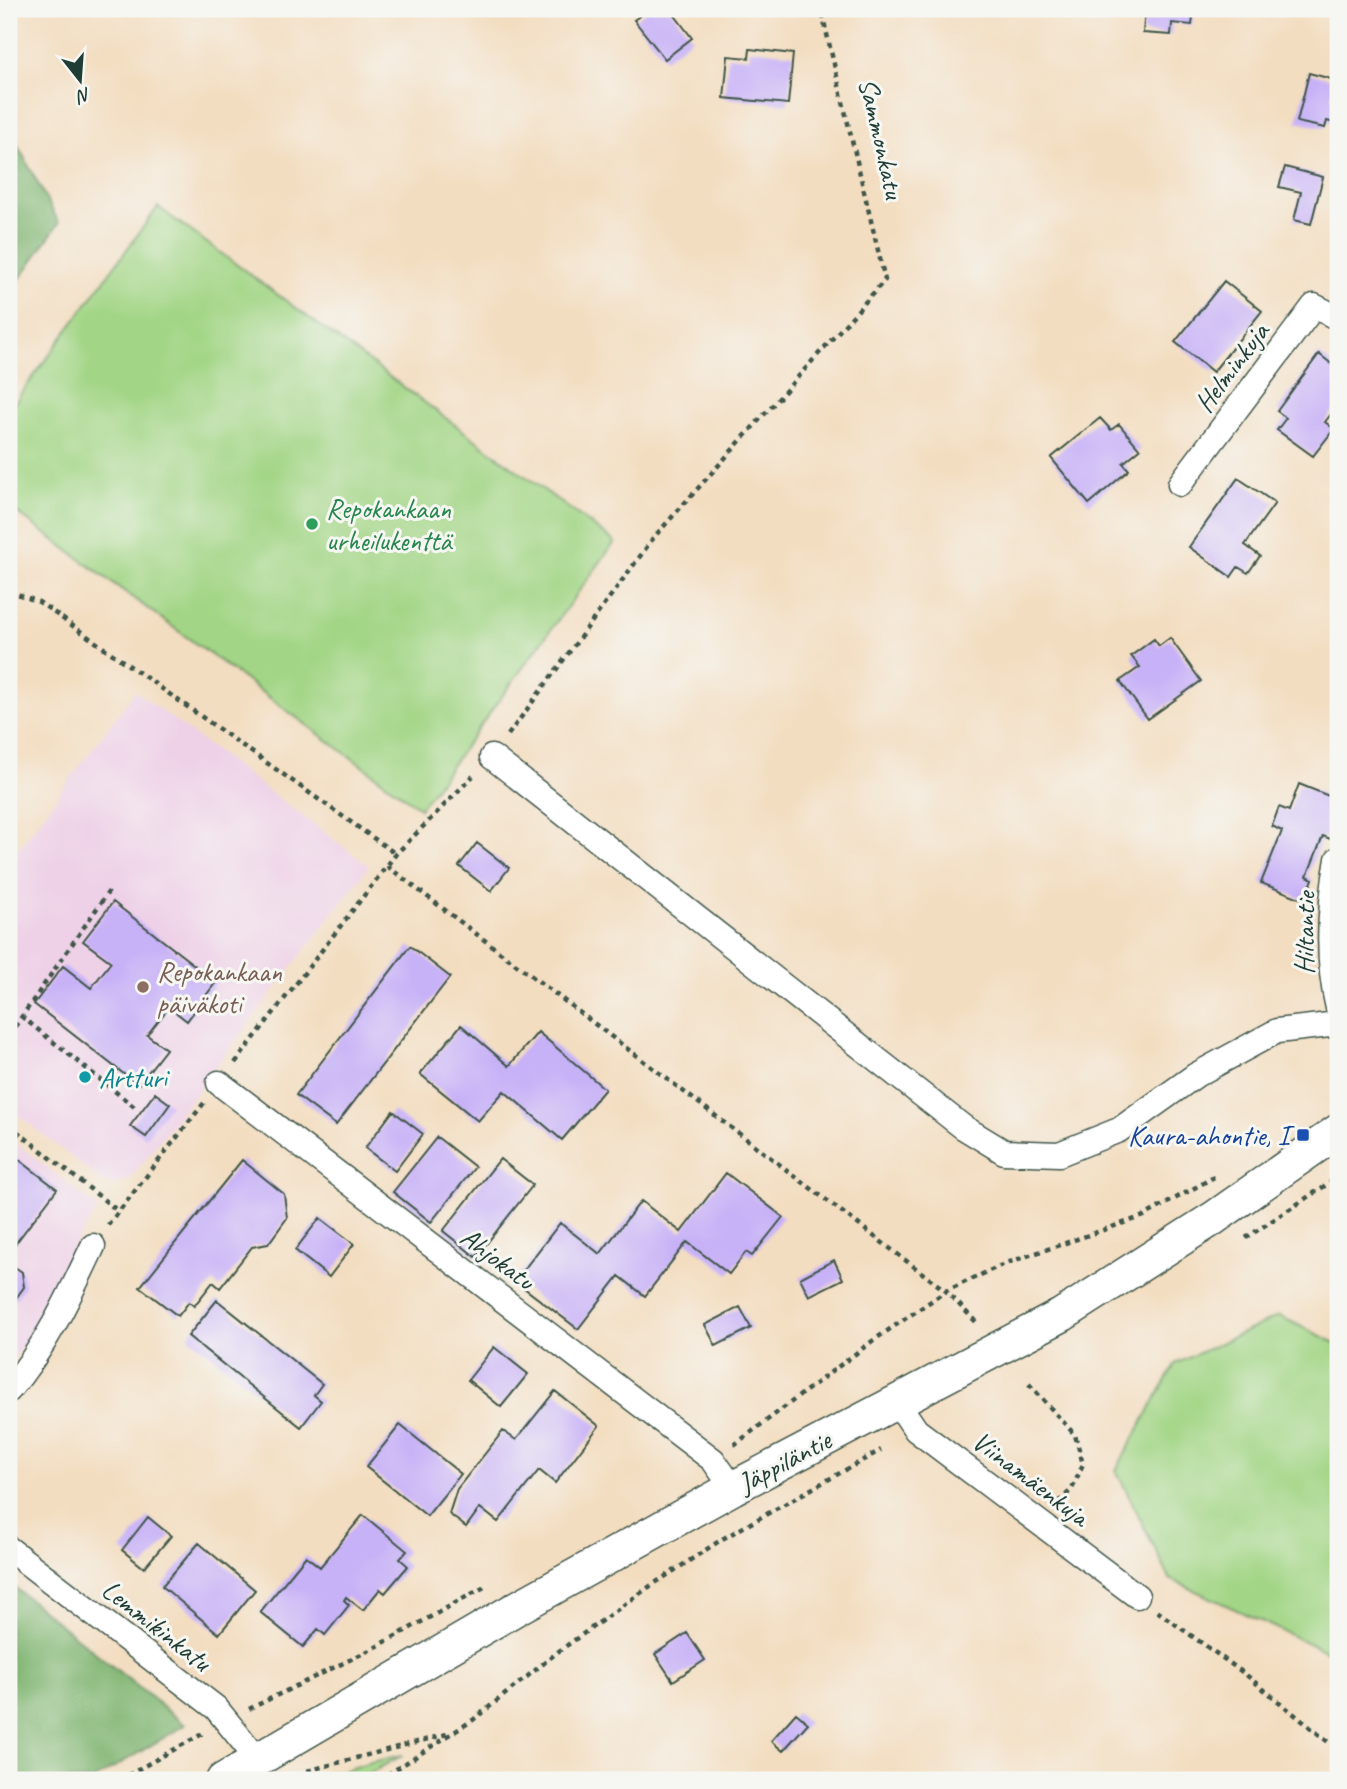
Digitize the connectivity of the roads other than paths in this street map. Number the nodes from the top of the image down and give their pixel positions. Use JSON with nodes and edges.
{"nodes":[{"id":1,"x":1338,"y":318,"type":"edge"},
{"id":2,"x":1180,"y":484,"type":"dead end"},
{"id":3,"x":492,"y":757,"type":"dead end"},
{"id":4,"x":1338,"y":859,"type":"edge"},
{"id":5,"x":1338,"y":1008,"type":"edge"},
{"id":6,"x":1338,"y":1024,"type":"edge"},
{"id":7,"x":219,"y":1083,"type":"dead end"},
{"id":8,"x":1338,"y":1131,"type":"edge"},
{"id":9,"x":93,"y":1246,"type":"dead end"},
{"id":10,"x":9,"y":1390,"type":"edge"},
{"id":11,"x":897,"y":1402,"type":"junction"},
{"id":12,"x":733,"y":1488,"type":"junction"},
{"id":13,"x":9,"y":1549,"type":"edge"},
{"id":14,"x":1137,"y":1596,"type":"road end"},
{"id":15,"x":258,"y":1760,"type":"junction"},
{"id":16,"x":223,"y":1780,"type":"edge"}],
"edges":[{"from":1,"to":2,"type":"street","name":"Helminkuja"},
{"from":3,"to":6,"type":"street"},
{"from":4,"to":5,"type":"street","name":"Hiltantie"},
{"from":7,"to":12,"type":"street","name":"Ahjokatu"},
{"from":8,"to":11,"type":"main road","name":"Jäppiläntie"},
{"from":9,"to":10,"type":"street"},
{"from":11,"to":12,"type":"main road","name":"Jäppiläntie"},
{"from":11,"to":14,"type":"street","name":"Viinamäenkuja"},
{"from":12,"to":15,"type":"main road","name":"Jäppiläntie"},
{"from":13,"to":15,"type":"street","name":"Lemmikinkatu"},
{"from":15,"to":16,"type":"main road","name":"Jäppiläntie"}]}
